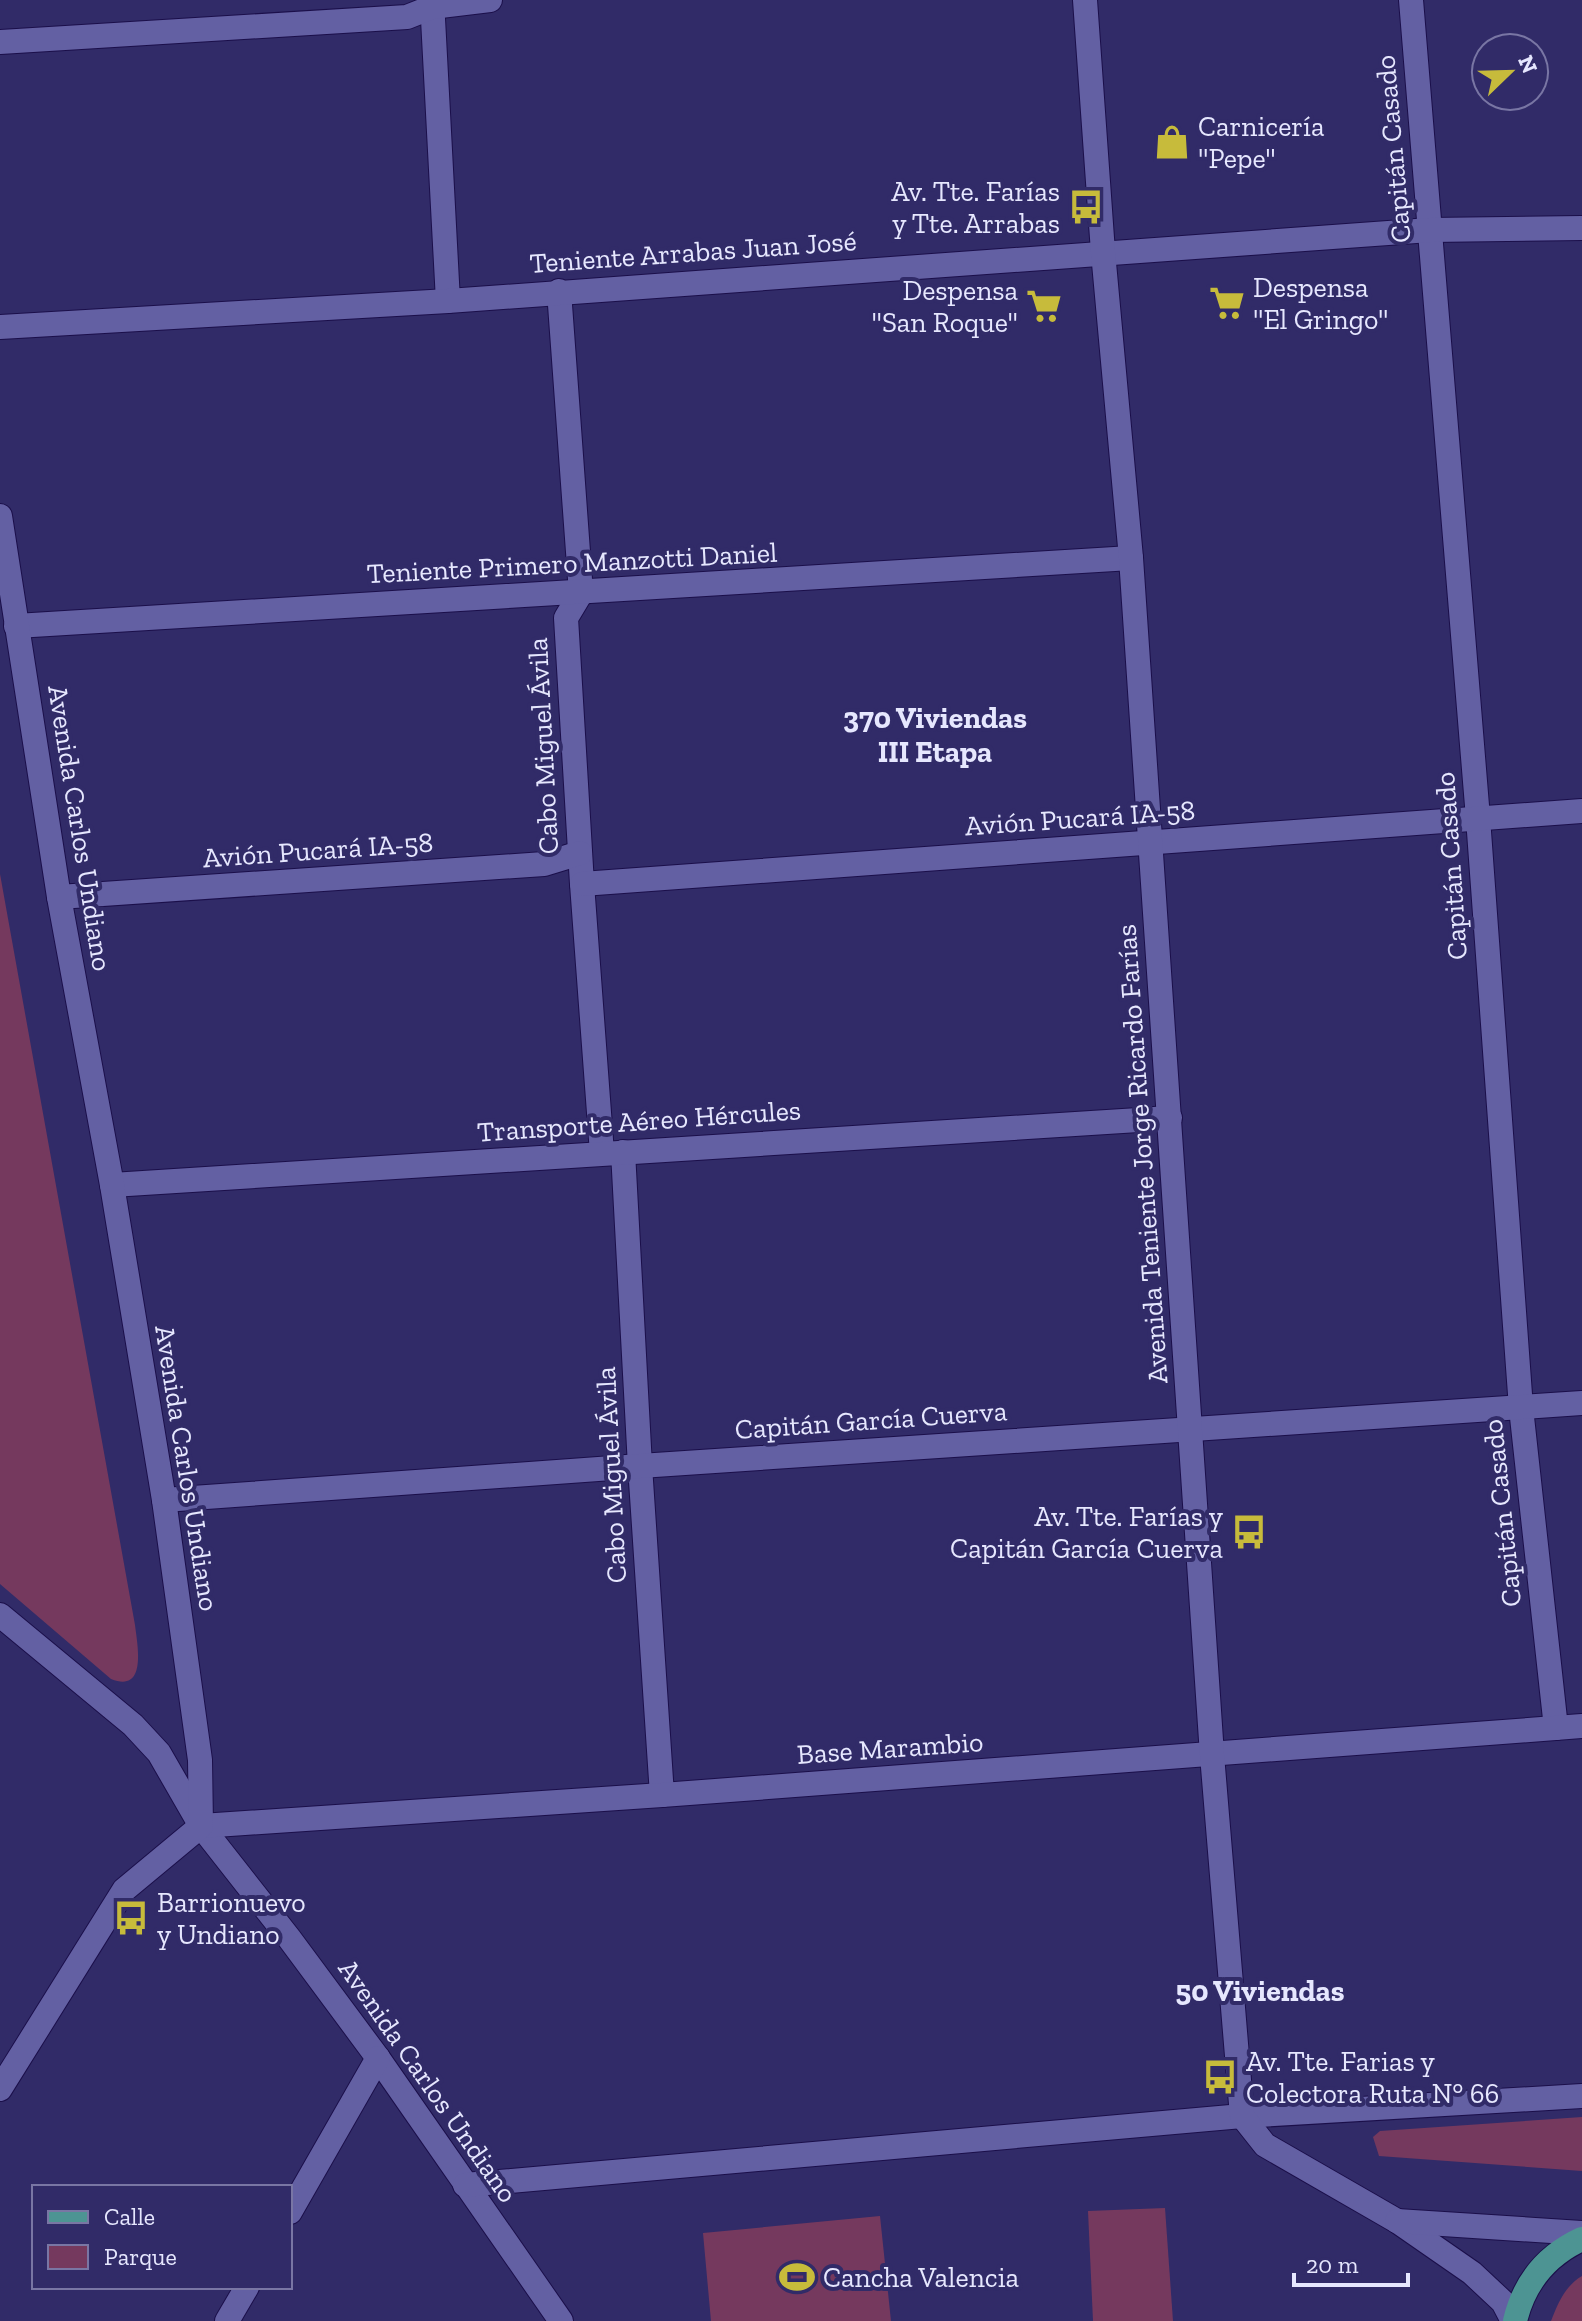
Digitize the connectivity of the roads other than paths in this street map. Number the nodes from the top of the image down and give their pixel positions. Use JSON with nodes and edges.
{"nodes":[{"id":1,"x":490,"y":0,"type":"edge"},
{"id":2,"x":1085,"y":0,"type":"edge"},
{"id":3,"x":1411,"y":0,"type":"edge"},
{"id":4,"x":432,"y":4,"type":"edge"},
{"id":5,"x":0,"y":42,"type":"edge"},
{"id":6,"x":1582,"y":228,"type":"edge"},
{"id":7,"x":1430,"y":230,"type":"junction"},
{"id":8,"x":1103,"y":252,"type":"junction"},
{"id":9,"x":559,"y":291,"type":"junction"},
{"id":10,"x":448,"y":301,"type":"junction"},
{"id":11,"x":0,"y":327,"type":"edge"},
{"id":12,"x":0,"y":516,"type":"edge"},
{"id":13,"x":1131,"y":558,"type":"junction"},
{"id":14,"x":581,"y":593,"type":"junction"},
{"id":15,"x":16,"y":626,"type":"junction"},
{"id":16,"x":1582,"y":811,"type":"edge"},
{"id":17,"x":1478,"y":818,"type":"junction"},
{"id":18,"x":1152,"y":843,"type":"junction"},
{"id":19,"x":580,"y":853,"type":"junction"},
{"id":20,"x":582,"y":884,"type":"junction"},
{"id":21,"x":59,"y":897,"type":"junction"},
{"id":22,"x":1170,"y":1118,"type":"junction"},
{"id":23,"x":613,"y":1153,"type":"junction"},
{"id":24,"x":112,"y":1185,"type":"junction"},
{"id":25,"x":1582,"y":1403,"type":"edge"},
{"id":26,"x":1521,"y":1408,"type":"junction"},
{"id":27,"x":1190,"y":1430,"type":"junction"},
{"id":28,"x":640,"y":1466,"type":"junction"},
{"id":29,"x":164,"y":1500,"type":"junction"},
{"id":30,"x":0,"y":1615,"type":"edge"},
{"id":31,"x":1582,"y":1726,"type":"edge"},
{"id":32,"x":1556,"y":1728,"type":"junction"},
{"id":33,"x":1212,"y":1755,"type":"junction"},
{"id":34,"x":662,"y":1795,"type":"junction"},
{"id":35,"x":201,"y":1826,"type":"junction"},
{"id":36,"x":378,"y":2058,"type":"junction"},
{"id":37,"x":4,"y":2073,"type":"edge"},
{"id":38,"x":1582,"y":2096,"type":"edge"},
{"id":39,"x":1242,"y":2116,"type":"junction"},
{"id":40,"x":465,"y":2185,"type":"junction"},
{"id":41,"x":292,"y":2208,"type":"edge"},
{"id":42,"x":1397,"y":2221,"type":"junction"},
{"id":43,"x":1582,"y":2233,"type":"edge"},
{"id":44,"x":1582,"y":2239,"type":"edge"},
{"id":45,"x":246,"y":2289,"type":"edge"},
{"id":46,"x":227,"y":2321,"type":"edge"},
{"id":47,"x":561,"y":2321,"type":"edge"},
{"id":48,"x":1514,"y":2321,"type":"edge"}],
"edges":[{"from":1,"to":4,"type":"street"},
{"from":2,"to":8,"type":"street","name":"Avenida Teniente Jorge Ricardo Farías"},
{"from":3,"to":7,"type":"street","name":"Capitán Casado"},
{"from":4,"to":5,"type":"street"},
{"from":4,"to":10,"type":"street"},
{"from":6,"to":7,"type":"street","name":"Teniente Arrabas Juan José"},
{"from":7,"to":8,"type":"street","name":"Teniente Arrabas Juan José"},
{"from":7,"to":17,"type":"street","name":"Capitán Casado"},
{"from":8,"to":9,"type":"street","name":"Teniente Arrabas Juan José"},
{"from":8,"to":13,"type":"street","name":"Avenida Teniente Jorge Ricardo Farías"},
{"from":9,"to":10,"type":"street","name":"Teniente Arrabas Juan José"},
{"from":9,"to":14,"type":"street","name":"Cabo Miguel Ávila"},
{"from":10,"to":11,"type":"street","name":"Teniente Arrabas Juan José"},
{"from":12,"to":15,"type":"street","name":"Avenida Carlos Undiano"},
{"from":13,"to":14,"type":"street","name":"Teniente Primero Manzotti Daniel"},
{"from":13,"to":18,"type":"street","name":"Avenida Teniente Jorge Ricardo Farías"},
{"from":14,"to":15,"type":"street","name":"Teniente Primero Manzotti Daniel"},
{"from":14,"to":19,"type":"street","name":"Cabo Miguel Ávila"},
{"from":15,"to":21,"type":"street","name":"Avenida Carlos Undiano"},
{"from":16,"to":17,"type":"street","name":"Avión Pucará IA-58"},
{"from":17,"to":18,"type":"street","name":"Avión Pucará IA-58"},
{"from":17,"to":26,"type":"street","name":"Capitán Casado"},
{"from":18,"to":20,"type":"street","name":"Avión Pucará IA-58"},
{"from":18,"to":22,"type":"street","name":"Avenida Teniente Jorge Ricardo Farías"},
{"from":19,"to":20,"type":"street","name":"Cabo Miguel Ávila"},
{"from":19,"to":21,"type":"street","name":"Avión Pucará IA-58"},
{"from":20,"to":23,"type":"street","name":"Cabo Miguel Ávila"},
{"from":21,"to":24,"type":"street","name":"Avenida Carlos Undiano"},
{"from":22,"to":23,"type":"street","name":"Transporte Aéreo Hércules"},
{"from":22,"to":27,"type":"street","name":"Avenida Teniente Jorge Ricardo Farías"},
{"from":23,"to":24,"type":"street","name":"Transporte Aéreo Hércules"},
{"from":23,"to":28,"type":"street","name":"Cabo Miguel Ávila"},
{"from":24,"to":29,"type":"street","name":"Avenida Carlos Undiano"},
{"from":25,"to":26,"type":"street","name":"Capitán García Cuerva"},
{"from":26,"to":27,"type":"street","name":"Capitán García Cuerva"},
{"from":26,"to":32,"type":"street","name":"Capitán Casado"},
{"from":27,"to":28,"type":"street","name":"Capitán García Cuerva"},
{"from":27,"to":33,"type":"street","name":"Avenida Teniente Jorge Ricardo Farías"},
{"from":28,"to":29,"type":"street","name":"Capitán García Cuerva"},
{"from":28,"to":34,"type":"street","name":"Cabo Miguel Ávila"},
{"from":29,"to":35,"type":"street","name":"Avenida Carlos Undiano"},
{"from":30,"to":35,"type":"street"},
{"from":31,"to":32,"type":"street","name":"Base Marambio"},
{"from":32,"to":33,"type":"street","name":"Base Marambio"},
{"from":33,"to":34,"type":"street","name":"Base Marambio"},
{"from":33,"to":39,"type":"street","name":"Avenida Teniente Jorge Ricardo Farías"},
{"from":34,"to":35,"type":"street","name":"Base Marambio"},
{"from":35,"to":36,"type":"street","name":"Avenida Carlos Undiano"},
{"from":35,"to":37,"type":"street"},
{"from":36,"to":40,"type":"street","name":"Avenida Carlos Undiano"},
{"from":36,"to":41,"type":"street"},
{"from":38,"to":39,"type":"street"},
{"from":39,"to":40,"type":"street"},
{"from":39,"to":42,"type":"street"},
{"from":40,"to":47,"type":"street","name":"Avenida Carlos Undiano"},
{"from":42,"to":43,"type":"street"},
{"from":42,"to":48,"type":"street"},
{"from":44,"to":48,"type":"main road"},
{"from":45,"to":46,"type":"street"}]}
